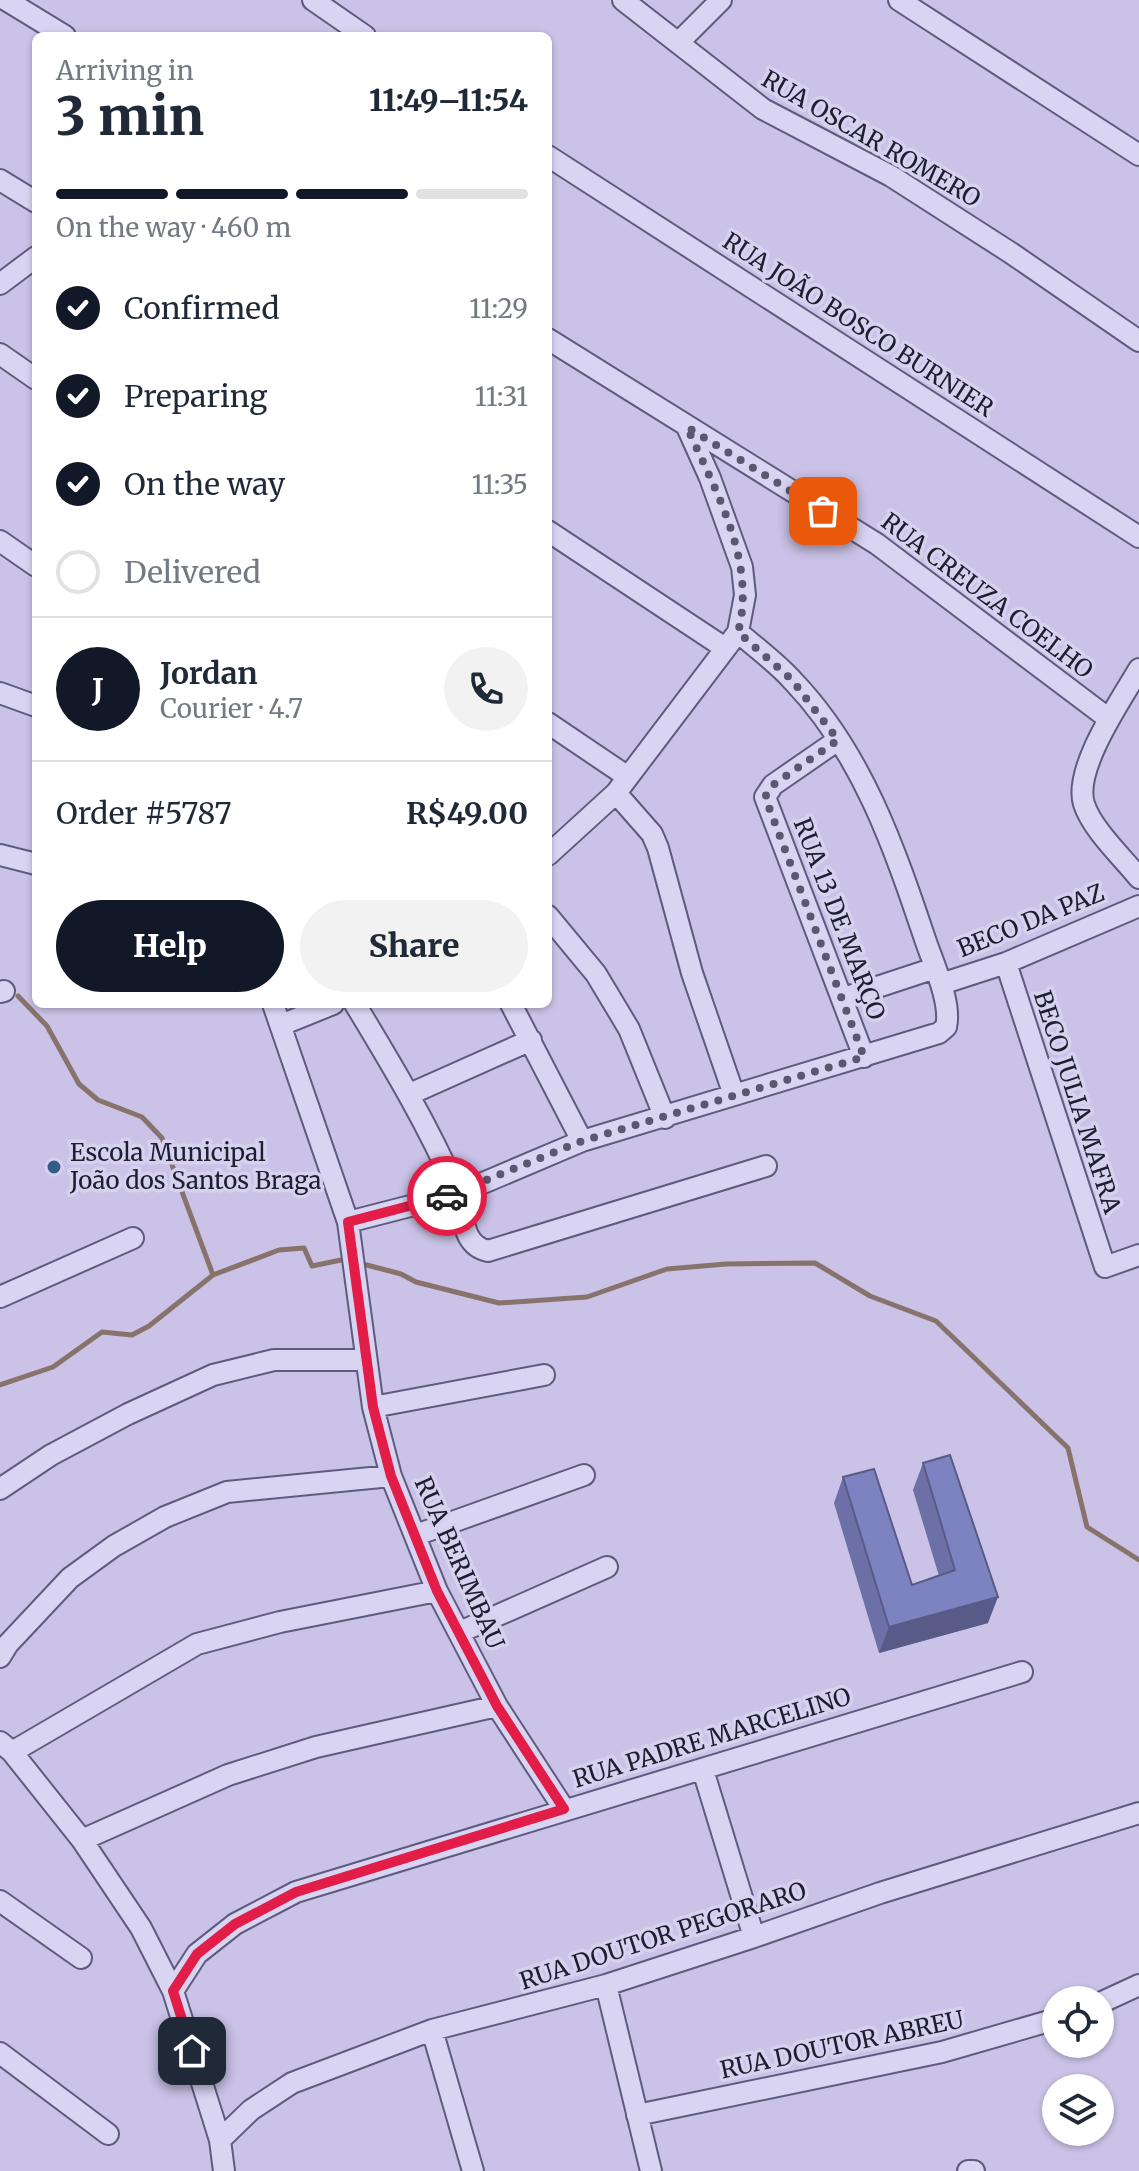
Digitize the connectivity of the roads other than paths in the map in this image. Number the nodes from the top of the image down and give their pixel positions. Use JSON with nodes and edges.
{"nodes":[{"id":1,"x":6,"y":0,"type":"edge"},
{"id":2,"x":313,"y":0,"type":"edge"},
{"id":3,"x":623,"y":0,"type":"edge"},
{"id":4,"x":721,"y":0,"type":"edge"},
{"id":5,"x":899,"y":0,"type":"edge"},
{"id":6,"x":58,"y":32,"type":"edge"},
{"id":7,"x":359,"y":32,"type":"edge"},
{"id":8,"x":678,"y":43,"type":"junction"},
{"id":9,"x":1139,"y":155,"type":"edge"},
{"id":10,"x":552,"y":159,"type":"edge"},
{"id":11,"x":0,"y":180,"type":"edge"},
{"id":12,"x":32,"y":200,"type":"edge"},
{"id":13,"x":32,"y":260,"type":"edge"},
{"id":14,"x":0,"y":284,"type":"edge"},
{"id":15,"x":1139,"y":341,"type":"edge"},
{"id":16,"x":552,"y":342,"type":"edge"},
{"id":17,"x":0,"y":354,"type":"edge"},
{"id":18,"x":32,"y":376,"type":"edge"},
{"id":19,"x":687,"y":427,"type":"junction"},
{"id":20,"x":552,"y":533,"type":"edge"},
{"id":21,"x":1139,"y":537,"type":"edge"},
{"id":22,"x":0,"y":541,"type":"edge"},
{"id":23,"x":32,"y":563,"type":"edge"},
{"id":24,"x":732,"y":640,"type":"junction"},
{"id":25,"x":1139,"y":669,"type":"edge"},
{"id":26,"x":0,"y":693,"type":"edge"},
{"id":27,"x":32,"y":705,"type":"edge"},
{"id":28,"x":1109,"y":719,"type":"junction"},
{"id":29,"x":552,"y":726,"type":"edge"},
{"id":30,"x":838,"y":740,"type":"junction"},
{"id":31,"x":622,"y":785,"type":"junction"},
{"id":32,"x":552,"y":851,"type":"edge"},
{"id":33,"x":0,"y":855,"type":"edge"},
{"id":34,"x":32,"y":863,"type":"edge"},
{"id":35,"x":1139,"y":878,"type":"edge"},
{"id":36,"x":1139,"y":906,"type":"edge"},
{"id":37,"x":552,"y":921,"type":"edge"},
{"id":38,"x":1006,"y":963,"type":"junction"},
{"id":39,"x":938,"y":976,"type":"junction"},
{"id":40,"x":844,"y":998,"type":"junction"},
{"id":41,"x":275,"y":1008,"type":"edge"},
{"id":42,"x":323,"y":1008,"type":"edge"},
{"id":43,"x":357,"y":1008,"type":"edge"},
{"id":44,"x":513,"y":1008,"type":"edge"},
{"id":45,"x":281,"y":1025,"type":"junction"},
{"id":46,"x":531,"y":1040,"type":"junction"},
{"id":47,"x":864,"y":1057,"type":"junction"},
{"id":48,"x":410,"y":1094,"type":"junction"},
{"id":49,"x":734,"y":1095,"type":"junction"},
{"id":50,"x":665,"y":1118,"type":"junction"},
{"id":51,"x":582,"y":1141,"type":"junction"},
{"id":52,"x":766,"y":1166,"type":"dead end"},
{"id":53,"x":457,"y":1194,"type":"junction"},
{"id":54,"x":348,"y":1222,"type":"junction"},
{"id":55,"x":133,"y":1238,"type":"dead end"},
{"id":56,"x":1139,"y":1255,"type":"edge"},
{"id":57,"x":0,"y":1297,"type":"edge"},
{"id":58,"x":365,"y":1360,"type":"junction"},
{"id":59,"x":544,"y":1375,"type":"dead end"},
{"id":60,"x":373,"y":1407,"type":"junction"},
{"id":61,"x":584,"y":1475,"type":"dead end"},
{"id":62,"x":391,"y":1476,"type":"junction"},
{"id":63,"x":0,"y":1489,"type":"edge"},
{"id":64,"x":416,"y":1535,"type":"junction"},
{"id":65,"x":607,"y":1567,"type":"dead end"},
{"id":66,"x":437,"y":1591,"type":"junction"},
{"id":67,"x":460,"y":1632,"type":"junction"},
{"id":68,"x":3,"y":1645,"type":"edge"},
{"id":69,"x":1022,"y":1672,"type":"dead end"},
{"id":70,"x":497,"y":1706,"type":"junction"},
{"id":71,"x":6,"y":1747,"type":"edge"},
{"id":72,"x":703,"y":1770,"type":"junction"},
{"id":73,"x":564,"y":1809,"type":"junction"},
{"id":74,"x":1139,"y":1813,"type":"edge"},
{"id":75,"x":82,"y":1840,"type":"junction"},
{"id":76,"x":0,"y":1901,"type":"edge"},
{"id":77,"x":754,"y":1937,"type":"junction"},
{"id":78,"x":81,"y":1958,"type":"dead end"},
{"id":79,"x":606,"y":1985,"type":"junction"},
{"id":80,"x":1139,"y":1985,"type":"edge"},
{"id":81,"x":173,"y":1991,"type":"junction"},
{"id":82,"x":1114,"y":1997,"type":"edge"},
{"id":83,"x":1042,"y":2023,"type":"edge"},
{"id":84,"x":432,"y":2030,"type":"junction"},
{"id":85,"x":0,"y":2053,"type":"edge"},
{"id":86,"x":637,"y":2115,"type":"junction"},
{"id":87,"x":108,"y":2134,"type":"dead end"},
{"id":88,"x":220,"y":2140,"type":"junction"},
{"id":89,"x":224,"y":2171,"type":"edge"},
{"id":90,"x":473,"y":2171,"type":"edge"},
{"id":91,"x":651,"y":2171,"type":"edge"},
{"id":92,"x":968,"y":2171,"type":"edge"},
{"id":93,"x":974,"y":2171,"type":"edge"}],
"edges":[{"from":1,"to":6,"type":"street"},
{"from":2,"to":7,"type":"street"},
{"from":3,"to":8,"type":"street","name":"RUA OSCAR ROMERO"},
{"from":4,"to":8,"type":"street"},
{"from":5,"to":9,"type":"street"},
{"from":8,"to":15,"type":"street","name":"RUA OSCAR ROMERO"},
{"from":10,"to":21,"type":"street","name":"RUA JOÃO BOSCO BURNIER"},
{"from":11,"to":12,"type":"street"},
{"from":13,"to":14,"type":"street"},
{"from":16,"to":19,"type":"street","name":"RUA CREUZA COELHO"},
{"from":17,"to":18,"type":"street"},
{"from":19,"to":24,"type":"street"},
{"from":19,"to":28,"type":"street","name":"RUA CREUZA COELHO"},
{"from":20,"to":24,"type":"street"},
{"from":22,"to":23,"type":"street"},
{"from":24,"to":30,"type":"street"},
{"from":24,"to":31,"type":"street"},
{"from":25,"to":28,"type":"street"},
{"from":26,"to":27,"type":"street"},
{"from":28,"to":35,"type":"street"},
{"from":29,"to":31,"type":"street"},
{"from":30,"to":39,"type":"street"},
{"from":30,"to":40,"type":"street","name":"RUA 13 DE MARÇO"},
{"from":31,"to":32,"type":"street"},
{"from":31,"to":49,"type":"street"},
{"from":33,"to":34,"type":"street"},
{"from":36,"to":38,"type":"street","name":"BECO DA PAZ"},
{"from":37,"to":50,"type":"street"},
{"from":38,"to":39,"type":"street","name":"BECO DA PAZ"},
{"from":38,"to":56,"type":"street","name":"BECO JULIA MAFRA"},
{"from":39,"to":40,"type":"street","name":"BECO DA PAZ"},
{"from":39,"to":47,"type":"street"},
{"from":40,"to":47,"type":"street","name":"RUA 13 DE MARÇO"},
{"from":41,"to":45,"type":"street","name":"RUA BERIMBAU"},
{"from":42,"to":45,"type":"street"},
{"from":43,"to":48,"type":"street"},
{"from":44,"to":46,"type":"street"},
{"from":45,"to":54,"type":"street","name":"RUA BERIMBAU"},
{"from":46,"to":48,"type":"street"},
{"from":46,"to":51,"type":"street"},
{"from":47,"to":49,"type":"street"},
{"from":48,"to":53,"type":"street"},
{"from":49,"to":50,"type":"street"},
{"from":50,"to":51,"type":"street"},
{"from":51,"to":53,"type":"street"},
{"from":52,"to":53,"type":"street"},
{"from":53,"to":54,"type":"street"},
{"from":54,"to":58,"type":"street","name":"RUA BERIMBAU"},
{"from":55,"to":57,"type":"street"},
{"from":58,"to":60,"type":"street","name":"RUA BERIMBAU"},
{"from":58,"to":63,"type":"street"},
{"from":59,"to":60,"type":"street"},
{"from":60,"to":62,"type":"street","name":"RUA BERIMBAU"},
{"from":61,"to":64,"type":"street"},
{"from":62,"to":64,"type":"street","name":"RUA BERIMBAU"},
{"from":62,"to":68,"type":"street"},
{"from":64,"to":66,"type":"street","name":"RUA BERIMBAU"},
{"from":65,"to":67,"type":"street"},
{"from":66,"to":67,"type":"street","name":"RUA BERIMBAU"},
{"from":66,"to":71,"type":"street"},
{"from":67,"to":70,"type":"street","name":"RUA BERIMBAU"},
{"from":69,"to":72,"type":"street","name":"RUA PADRE MARCELINO"},
{"from":70,"to":73,"type":"street","name":"RUA BERIMBAU"},
{"from":70,"to":75,"type":"street"},
{"from":71,"to":75,"type":"street"},
{"from":72,"to":73,"type":"street","name":"RUA PADRE MARCELINO"},
{"from":72,"to":77,"type":"street"},
{"from":73,"to":81,"type":"street","name":"RUA PADRE MARCELINO"},
{"from":74,"to":77,"type":"street","name":"RUA DOUTOR PEGORARO"},
{"from":75,"to":81,"type":"street"},
{"from":76,"to":78,"type":"street"},
{"from":77,"to":79,"type":"street","name":"RUA DOUTOR PEGORARO"},
{"from":79,"to":84,"type":"street","name":"RUA DOUTOR PEGORARO"},
{"from":79,"to":86,"type":"street"},
{"from":80,"to":82,"type":"street"},
{"from":81,"to":88,"type":"street"},
{"from":83,"to":86,"type":"street","name":"RUA DOUTOR ABREU"},
{"from":84,"to":88,"type":"street","name":"RUA DOUTOR PEGORARO"},
{"from":84,"to":90,"type":"street"},
{"from":85,"to":87,"type":"street"},
{"from":86,"to":91,"type":"street"},
{"from":88,"to":89,"type":"street"},
{"from":92,"to":93,"type":"street"}]}
